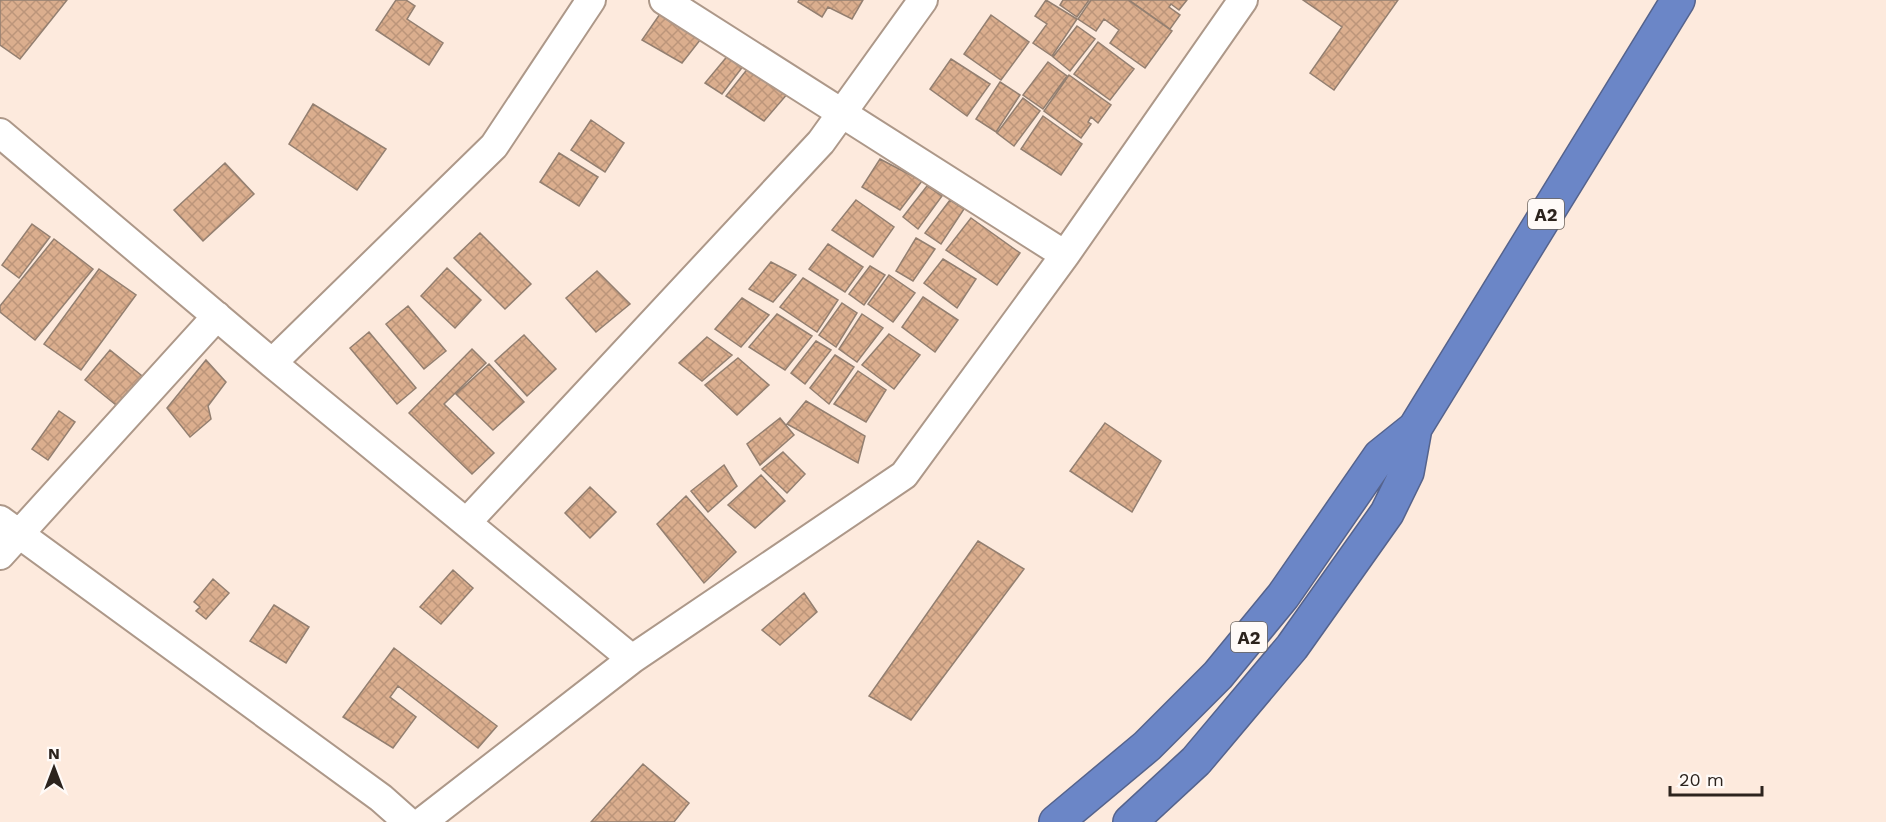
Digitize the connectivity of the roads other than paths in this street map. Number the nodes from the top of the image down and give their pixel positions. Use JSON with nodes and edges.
{"nodes":[{"id":1,"x":591,"y":0,"type":"edge"},
{"id":2,"x":664,"y":0,"type":"edge"},
{"id":3,"x":922,"y":0,"type":"edge"},
{"id":4,"x":1243,"y":0,"type":"edge"},
{"id":5,"x":1678,"y":0,"type":"edge"},
{"id":6,"x":842,"y":113,"type":"junction"},
{"id":7,"x":0,"y":133,"type":"edge"},
{"id":8,"x":1065,"y":255,"type":"junction"},
{"id":9,"x":217,"y":316,"type":"junction"},
{"id":10,"x":272,"y":363,"type":"junction"},
{"id":11,"x":1415,"y":428,"type":"junction"},
{"id":12,"x":467,"y":522,"type":"junction"},
{"id":13,"x":9,"y":527,"type":"edge"},
{"id":14,"x":0,"y":555,"type":"edge"},
{"id":15,"x":632,"y":659,"type":"junction"},
{"id":16,"x":408,"y":822,"type":"edge"},
{"id":17,"x":422,"y":822,"type":"edge"},
{"id":18,"x":1056,"y":822,"type":"edge"},
{"id":19,"x":1130,"y":822,"type":"edge"}],
"edges":[{"from":1,"to":10,"type":"street"},
{"from":2,"to":6,"type":"street"},
{"from":3,"to":6,"type":"street"},
{"from":4,"to":8,"type":"street"},
{"from":5,"to":11,"type":"highway","number":"A2"},
{"from":6,"to":8,"type":"street"},
{"from":6,"to":12,"type":"street"},
{"from":7,"to":9,"type":"street"},
{"from":8,"to":15,"type":"street"},
{"from":9,"to":10,"type":"street"},
{"from":9,"to":13,"type":"street"},
{"from":10,"to":12,"type":"street"},
{"from":11,"to":18,"type":"highway","number":"A2"},
{"from":11,"to":19,"type":"highway","number":"A2"},
{"from":12,"to":15,"type":"street"},
{"from":13,"to":14,"type":"street"},
{"from":13,"to":16,"type":"street"},
{"from":15,"to":17,"type":"street"}]}
